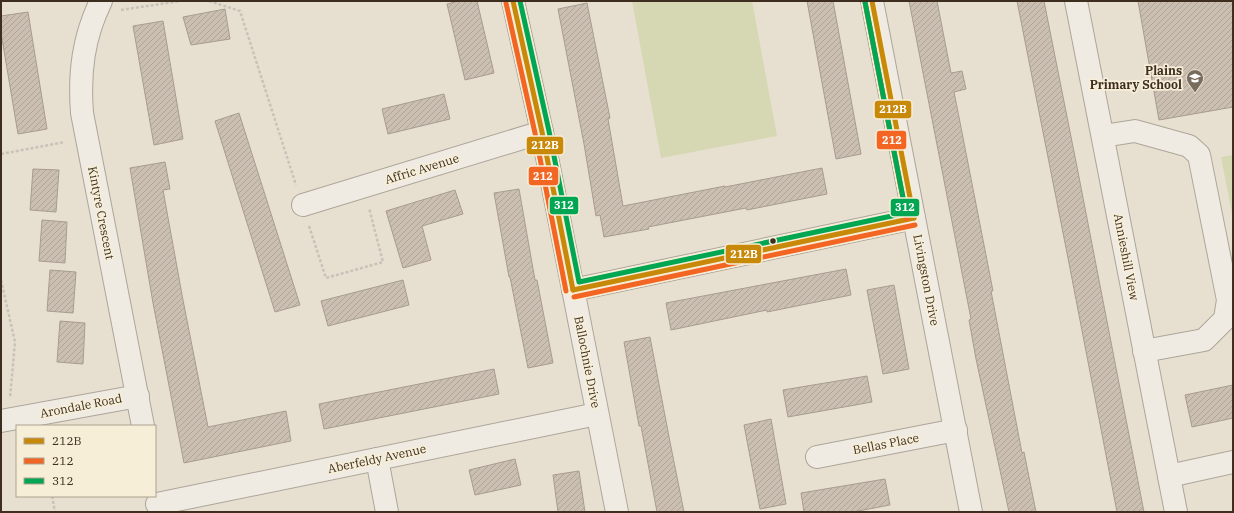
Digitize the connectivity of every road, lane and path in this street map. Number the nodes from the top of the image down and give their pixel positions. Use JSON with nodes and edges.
{"nodes":[{"id":1,"x":180,"y":1,"type":"edge"},
{"id":2,"x":209,"y":1,"type":"edge"},
{"id":3,"x":513,"y":1,"type":"edge"},
{"id":4,"x":872,"y":1,"type":"edge"},
{"id":5,"x":1076,"y":1,"type":"edge"},
{"id":6,"x":98,"y":7,"type":"edge"},
{"id":7,"x":542,"y":132,"type":"junction"},
{"id":8,"x":1103,"y":136,"type":"junction"},
{"id":9,"x":86,"y":138,"type":"junction"},
{"id":10,"x":1,"y":154,"type":"edge"},
{"id":11,"x":364,"y":186,"type":"junction"},
{"id":12,"x":302,"y":205,"type":"junction"},
{"id":13,"x":914,"y":218,"type":"junction"},
{"id":14,"x":1,"y":280,"type":"edge"},
{"id":15,"x":573,"y":290,"type":"junction"},
{"id":16,"x":1144,"y":351,"type":"junction"},
{"id":17,"x":138,"y":396,"type":"junction"},
{"id":18,"x":598,"y":414,"type":"junction"},
{"id":19,"x":2,"y":421,"type":"edge"},
{"id":20,"x":143,"y":425,"type":"edge"},
{"id":21,"x":956,"y":430,"type":"junction"},
{"id":22,"x":817,"y":457,"type":"dead end"},
{"id":23,"x":377,"y":459,"type":"junction"},
{"id":24,"x":1233,"y":462,"type":"edge"},
{"id":25,"x":1169,"y":476,"type":"junction"},
{"id":26,"x":52,"y":497,"type":"edge"},
{"id":27,"x":157,"y":502,"type":"edge"},
{"id":28,"x":54,"y":512,"type":"edge"},
{"id":29,"x":387,"y":512,"type":"edge"},
{"id":30,"x":617,"y":512,"type":"edge"},
{"id":31,"x":971,"y":512,"type":"edge"},
{"id":32,"x":1176,"y":512,"type":"edge"}],
"edges":[{"from":1,"to":6,"type":"path"},
{"from":2,"to":12,"type":"path"},
{"from":3,"to":7,"type":"street","name":"Ballochnie Drive"},
{"from":4,"to":13,"type":"street","name":"Livingston Drive"},
{"from":5,"to":8,"type":"street","name":"Annieshill View"},
{"from":6,"to":9,"type":"street","name":"Kintyre Crescent"},
{"from":7,"to":11,"type":"street","name":"Affric Avenue"},
{"from":7,"to":15,"type":"street","name":"Ballochnie Drive"},
{"from":8,"to":16,"type":"street","name":"Annieshill View"},
{"from":8,"to":16,"type":"street"},
{"from":9,"to":10,"type":"path"},
{"from":9,"to":17,"type":"street","name":"Kintyre Crescent"},
{"from":11,"to":12,"type":"street","name":"Affric Avenue"},
{"from":11,"to":12,"type":"path"},
{"from":13,"to":15,"type":"street"},
{"from":13,"to":21,"type":"street","name":"Livingston Drive"},
{"from":14,"to":19,"type":"path"},
{"from":15,"to":18,"type":"street","name":"Ballochnie Drive"},
{"from":16,"to":25,"type":"street","name":"Annieshill View"},
{"from":17,"to":19,"type":"street","name":"Arondale Road"},
{"from":17,"to":20,"type":"street","name":"Kintyre Crescent"},
{"from":18,"to":23,"type":"street","name":"Aberfeldy Avenue"},
{"from":18,"to":30,"type":"street","name":"Ballochnie Drive"},
{"from":21,"to":22,"type":"street","name":"Bellas Place"},
{"from":21,"to":31,"type":"street","name":"Livingston Drive"},
{"from":23,"to":27,"type":"street","name":"Aberfeldy Avenue"},
{"from":23,"to":29,"type":"street"},
{"from":24,"to":25,"type":"street"},
{"from":25,"to":32,"type":"street","name":"Annieshill View"},
{"from":26,"to":28,"type":"path"}]}
